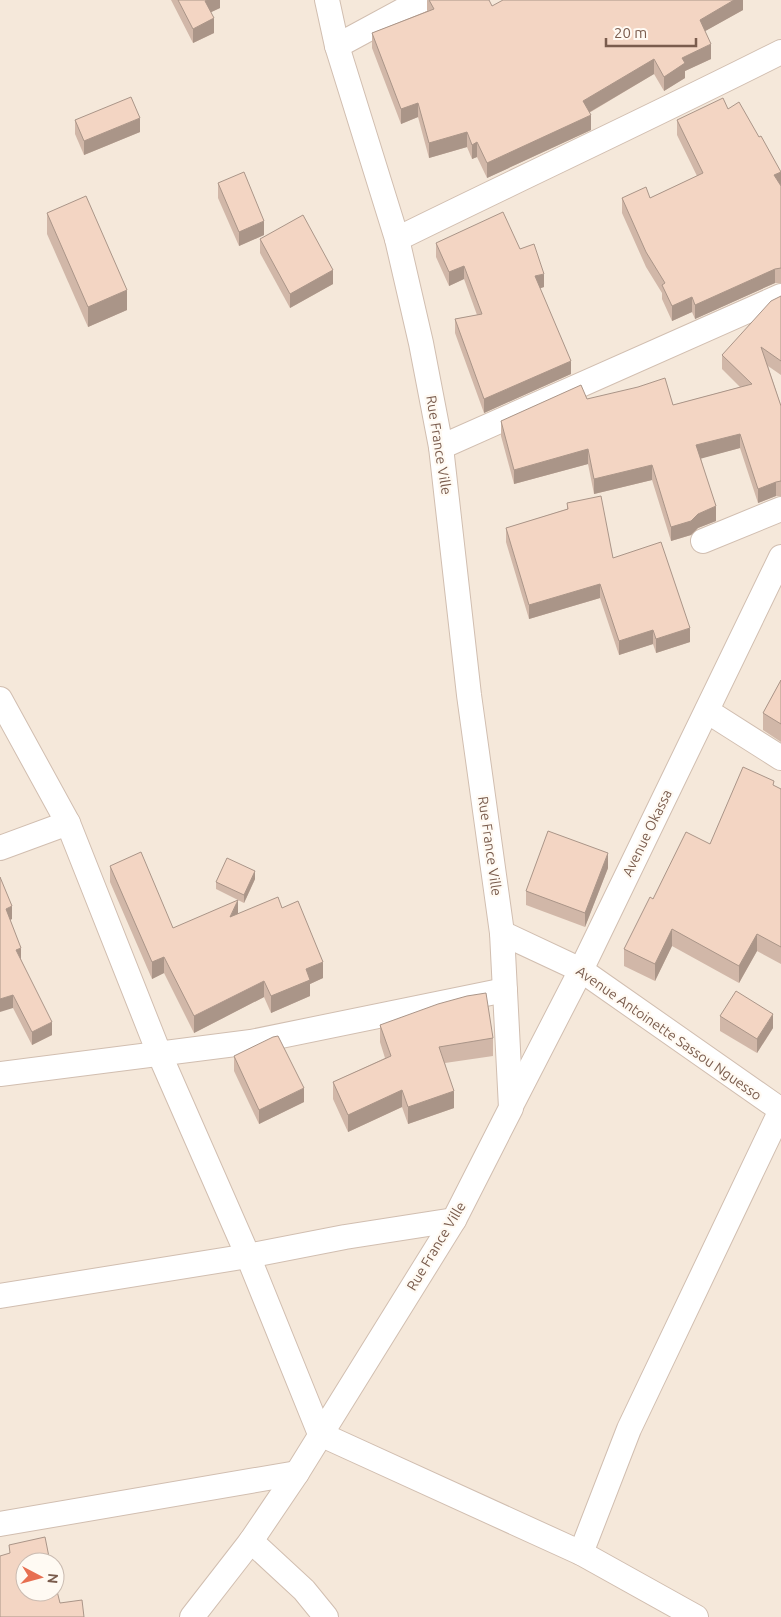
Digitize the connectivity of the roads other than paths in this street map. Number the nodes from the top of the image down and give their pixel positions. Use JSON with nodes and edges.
{"nodes":[{"id":1,"x":327,"y":0,"type":"edge"},
{"id":2,"x":422,"y":0,"type":"edge"},
{"id":3,"x":338,"y":46,"type":"junction"},
{"id":4,"x":781,"y":52,"type":"edge"},
{"id":5,"x":397,"y":239,"type":"junction"},
{"id":6,"x":781,"y":296,"type":"edge"},
{"id":7,"x":441,"y":447,"type":"junction"},
{"id":8,"x":781,"y":509,"type":"edge"},
{"id":9,"x":703,"y":541,"type":"dead end"},
{"id":10,"x":781,"y":557,"type":"edge"},
{"id":11,"x":0,"y":699,"type":"edge"},
{"id":12,"x":707,"y":711,"type":"junction"},
{"id":13,"x":781,"y":758,"type":"edge"},
{"id":14,"x":68,"y":822,"type":"junction"},
{"id":15,"x":0,"y":848,"type":"edge"},
{"id":16,"x":502,"y":933,"type":"junction"},
{"id":17,"x":581,"y":970,"type":"junction"},
{"id":18,"x":505,"y":990,"type":"junction"},
{"id":19,"x":159,"y":1053,"type":"junction"},
{"id":20,"x":0,"y":1074,"type":"edge"},
{"id":21,"x":511,"y":1108,"type":"junction"},
{"id":22,"x":781,"y":1110,"type":"edge"},
{"id":23,"x":454,"y":1220,"type":"junction"},
{"id":24,"x":248,"y":1256,"type":"junction"},
{"id":25,"x":0,"y":1296,"type":"edge"},
{"id":26,"x":320,"y":1434,"type":"junction"},
{"id":27,"x":296,"y":1473,"type":"junction"},
{"id":28,"x":0,"y":1524,"type":"edge"},
{"id":29,"x":251,"y":1542,"type":"junction"},
{"id":30,"x":581,"y":1552,"type":"junction"},
{"id":31,"x":192,"y":1617,"type":"edge"},
{"id":32,"x":326,"y":1617,"type":"edge"},
{"id":33,"x":696,"y":1617,"type":"edge"}],
"edges":[{"from":1,"to":3,"type":"street","name":"Rue France Ville"},
{"from":2,"to":3,"type":"street"},
{"from":3,"to":5,"type":"street","name":"Rue France Ville"},
{"from":4,"to":5,"type":"street"},
{"from":5,"to":7,"type":"street","name":"Rue France Ville"},
{"from":6,"to":7,"type":"street"},
{"from":7,"to":16,"type":"street","name":"Rue France Ville"},
{"from":8,"to":9,"type":"street"},
{"from":10,"to":12,"type":"street","name":"Avenue Okassa"},
{"from":11,"to":14,"type":"street"},
{"from":12,"to":13,"type":"street"},
{"from":12,"to":17,"type":"street","name":"Avenue Okassa"},
{"from":14,"to":15,"type":"street"},
{"from":14,"to":19,"type":"street"},
{"from":16,"to":17,"type":"street","name":"Avenue Antoinette Sassou Nguesso"},
{"from":16,"to":18,"type":"street","name":"Rue France Ville"},
{"from":17,"to":21,"type":"street","name":"Avenue Okassa"},
{"from":17,"to":22,"type":"street","name":"Avenue Antoinette Sassou Nguesso"},
{"from":18,"to":19,"type":"street"},
{"from":18,"to":21,"type":"street","name":"Rue France Ville"},
{"from":19,"to":20,"type":"street"},
{"from":19,"to":24,"type":"street"},
{"from":21,"to":23,"type":"street","name":"Rue France Ville"},
{"from":22,"to":30,"type":"street"},
{"from":23,"to":24,"type":"street"},
{"from":23,"to":26,"type":"street","name":"Rue France Ville"},
{"from":24,"to":25,"type":"street"},
{"from":24,"to":26,"type":"street"},
{"from":26,"to":27,"type":"street","name":"Rue France Ville"},
{"from":26,"to":30,"type":"street"},
{"from":27,"to":28,"type":"street"},
{"from":27,"to":29,"type":"street","name":"Rue France Ville"},
{"from":29,"to":31,"type":"street","name":"Rue France Ville"},
{"from":29,"to":32,"type":"street"},
{"from":30,"to":33,"type":"street"}]}
